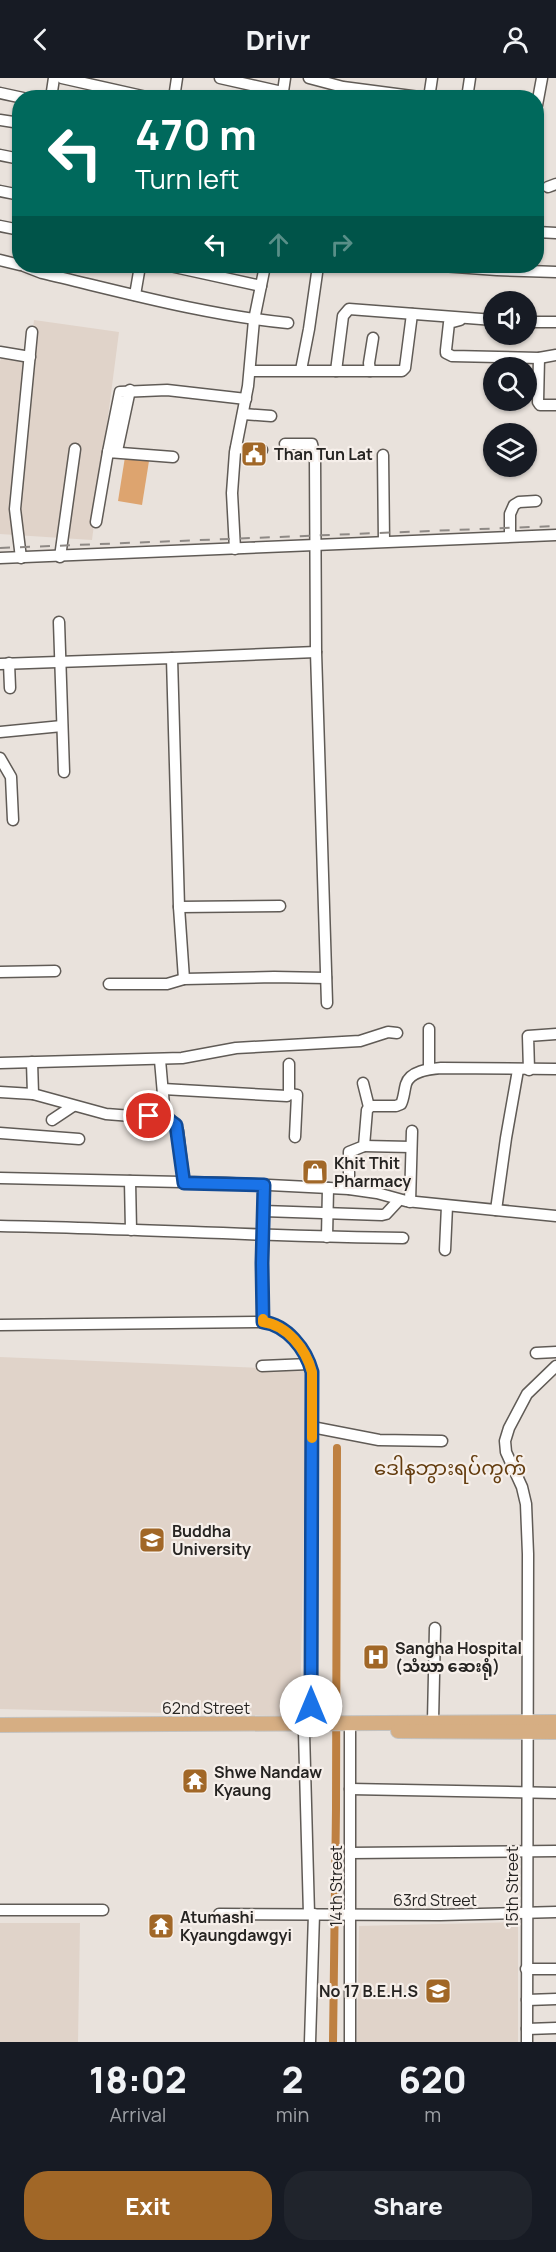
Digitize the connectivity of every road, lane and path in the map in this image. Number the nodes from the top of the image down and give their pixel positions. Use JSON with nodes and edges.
{"nodes":[{"id":1,"x":62,"y":78,"type":"edge"},
{"id":2,"x":220,"y":78,"type":"edge"},
{"id":3,"x":309,"y":78,"type":"edge"},
{"id":4,"x":341,"y":83,"type":"edge"},
{"id":5,"x":115,"y":90,"type":"edge"},
{"id":6,"x":264,"y":90,"type":"edge"},
{"id":7,"x":355,"y":90,"type":"edge"},
{"id":8,"x":42,"y":273,"type":"edge"},
{"id":9,"x":139,"y":273,"type":"edge"},
{"id":10,"x":202,"y":273,"type":"edge"},
{"id":11,"x":264,"y":273,"type":"edge"},
{"id":12,"x":317,"y":273,"type":"edge"},
{"id":13,"x":261,"y":286,"type":"junction"},
{"id":14,"x":135,"y":295,"type":"junction"},
{"id":15,"x":412,"y":314,"type":"junction"},
{"id":16,"x":469,"y":317,"type":"junction"},
{"id":17,"x":483,"y":319,"type":"edge"},
{"id":18,"x":254,"y":320,"type":"junction"},
{"id":19,"x":537,"y":322,"type":"edge"},
{"id":20,"x":556,"y":322,"type":"edge"},
{"id":21,"x":288,"y":323,"type":"dead end"},
{"id":22,"x":32,"y":332,"type":"dead end"},
{"id":23,"x":373,"y":338,"type":"dead end"},
{"id":24,"x":0,"y":352,"type":"edge"},
{"id":25,"x":556,"y":355,"type":"edge"},
{"id":26,"x":30,"y":357,"type":"junction"},
{"id":27,"x":539,"y":358,"type":"junction"},
{"id":28,"x":301,"y":370,"type":"junction"},
{"id":29,"x":250,"y":371,"type":"junction"},
{"id":30,"x":336,"y":371,"type":"junction"},
{"id":31,"x":370,"y":371,"type":"junction"},
{"id":32,"x":246,"y":399,"type":"junction"},
{"id":33,"x":556,"y":405,"type":"edge"},
{"id":34,"x":243,"y":414,"type":"junction"},
{"id":35,"x":271,"y":416,"type":"dead end"},
{"id":36,"x":285,"y":444,"type":"dead end"},
{"id":37,"x":236,"y":448,"type":"junction"},
{"id":38,"x":75,"y":450,"type":"dead end"},
{"id":39,"x":262,"y":450,"type":"dead end"},
{"id":40,"x":112,"y":452,"type":"junction"},
{"id":41,"x":383,"y":454,"type":"dead end"},
{"id":42,"x":172,"y":457,"type":"dead end"},
{"id":43,"x":536,"y":501,"type":"dead end"},
{"id":44,"x":96,"y":522,"type":"dead end"},
{"id":45,"x":556,"y":535,"type":"edge"},
{"id":46,"x":510,"y":536,"type":"junction"},
{"id":47,"x":384,"y":541,"type":"junction"},
{"id":48,"x":315,"y":545,"type":"junction"},
{"id":49,"x":234,"y":549,"type":"junction"},
{"id":50,"x":60,"y":556,"type":"junction"},
{"id":51,"x":0,"y":558,"type":"edge"},
{"id":52,"x":21,"y":558,"type":"junction"},
{"id":53,"x":59,"y":622,"type":"dead end"},
{"id":54,"x":316,"y":652,"type":"junction"},
{"id":55,"x":172,"y":658,"type":"junction"},
{"id":56,"x":62,"y":661,"type":"junction"},
{"id":57,"x":4,"y":664,"type":"edge"},
{"id":58,"x":10,"y":688,"type":"dead end"},
{"id":59,"x":63,"y":726,"type":"junction"},
{"id":60,"x":0,"y":732,"type":"edge"},
{"id":61,"x":0,"y":758,"type":"edge"},
{"id":62,"x":64,"y":772,"type":"dead end"},
{"id":63,"x":14,"y":820,"type":"dead end"},
{"id":64,"x":280,"y":906,"type":"dead end"},
{"id":65,"x":179,"y":907,"type":"junction"},
{"id":66,"x":55,"y":971,"type":"dead end"},
{"id":67,"x":0,"y":972,"type":"edge"},
{"id":68,"x":326,"y":978,"type":"junction"},
{"id":69,"x":184,"y":980,"type":"junction"},
{"id":70,"x":109,"y":984,"type":"dead end"},
{"id":71,"x":327,"y":1004,"type":"dead end"},
{"id":72,"x":429,"y":1029,"type":"dead end"},
{"id":73,"x":397,"y":1033,"type":"dead end"},
{"id":74,"x":556,"y":1035,"type":"edge"},
{"id":75,"x":528,"y":1036,"type":"junction"},
{"id":76,"x":516,"y":1037,"type":"dead end"},
{"id":77,"x":160,"y":1060,"type":"junction"},
{"id":78,"x":32,"y":1062,"type":"junction"},
{"id":79,"x":0,"y":1063,"type":"edge"},
{"id":80,"x":289,"y":1064,"type":"dead end"},
{"id":81,"x":429,"y":1069,"type":"junction"},
{"id":82,"x":556,"y":1069,"type":"edge"},
{"id":83,"x":524,"y":1070,"type":"junction"},
{"id":84,"x":363,"y":1083,"type":"dead end"},
{"id":85,"x":163,"y":1089,"type":"junction"},
{"id":86,"x":0,"y":1092,"type":"edge"},
{"id":87,"x":33,"y":1094,"type":"junction"},
{"id":88,"x":289,"y":1094,"type":"junction"},
{"id":89,"x":73,"y":1106,"type":"junction"},
{"id":90,"x":369,"y":1107,"type":"junction"},
{"id":91,"x":165,"y":1117,"type":"junction"},
{"id":92,"x":52,"y":1120,"type":"dead end"},
{"id":93,"x":412,"y":1131,"type":"dead end"},
{"id":94,"x":0,"y":1132,"type":"edge"},
{"id":95,"x":295,"y":1137,"type":"dead end"},
{"id":96,"x":79,"y":1139,"type":"dead end"},
{"id":97,"x":364,"y":1146,"type":"junction"},
{"id":98,"x":411,"y":1147,"type":"junction"},
{"id":99,"x":0,"y":1178,"type":"edge"},
{"id":100,"x":130,"y":1181,"type":"junction"},
{"id":101,"x":184,"y":1183,"type":"junction"},
{"id":102,"x":264,"y":1185,"type":"junction"},
{"id":103,"x":328,"y":1188,"type":"junction"},
{"id":104,"x":349,"y":1189,"type":"junction"},
{"id":105,"x":404,"y":1201,"type":"junction"},
{"id":106,"x":447,"y":1206,"type":"junction"},
{"id":107,"x":496,"y":1210,"type":"junction"},
{"id":108,"x":263,"y":1211,"type":"junction"},
{"id":109,"x":328,"y":1214,"type":"junction"},
{"id":110,"x":556,"y":1216,"type":"edge"},
{"id":111,"x":0,"y":1226,"type":"edge"},
{"id":112,"x":130,"y":1230,"type":"junction"},
{"id":113,"x":262,"y":1234,"type":"junction"},
{"id":114,"x":327,"y":1237,"type":"junction"},
{"id":115,"x":402,"y":1238,"type":"dead end"},
{"id":116,"x":445,"y":1250,"type":"dead end"},
{"id":117,"x":263,"y":1322,"type":"junction"},
{"id":118,"x":0,"y":1325,"type":"edge"},
{"id":119,"x":556,"y":1352,"type":"edge"},
{"id":120,"x":536,"y":1353,"type":"dead end"},
{"id":121,"x":309,"y":1364,"type":"junction"},
{"id":122,"x":262,"y":1366,"type":"dead end"},
{"id":123,"x":556,"y":1366,"type":"edge"},
{"id":124,"x":312,"y":1427,"type":"junction"},
{"id":125,"x":442,"y":1441,"type":"dead end"},
{"id":126,"x":435,"y":1628,"type":"dead end"},
{"id":127,"x":433,"y":1721,"type":"junction"},
{"id":128,"x":556,"y":1722,"type":"edge"},
{"id":129,"x":0,"y":1725,"type":"edge"},
{"id":130,"x":528,"y":1726,"type":"junction"},
{"id":131,"x":313,"y":1728,"type":"junction"},
{"id":132,"x":346,"y":1728,"type":"junction"},
{"id":133,"x":556,"y":1732,"type":"edge"},
{"id":134,"x":0,"y":1734,"type":"edge"},
{"id":135,"x":350,"y":1789,"type":"junction"},
{"id":136,"x":528,"y":1792,"type":"junction"},
{"id":137,"x":556,"y":1793,"type":"edge"},
{"id":138,"x":526,"y":1851,"type":"junction"},
{"id":139,"x":556,"y":1851,"type":"edge"},
{"id":140,"x":350,"y":1853,"type":"junction"},
{"id":141,"x":0,"y":1910,"type":"edge"},
{"id":142,"x":103,"y":1910,"type":"dead end"},
{"id":143,"x":556,"y":1912,"type":"edge"},
{"id":144,"x":527,"y":1913,"type":"junction"},
{"id":145,"x":219,"y":1914,"type":"dead end"},
{"id":146,"x":316,"y":1914,"type":"junction"},
{"id":147,"x":349,"y":1915,"type":"junction"},
{"id":148,"x":526,"y":1969,"type":"junction"},
{"id":149,"x":556,"y":1970,"type":"edge"},
{"id":150,"x":556,"y":1999,"type":"edge"},
{"id":151,"x":526,"y":2000,"type":"junction"},
{"id":152,"x":556,"y":2028,"type":"edge"},
{"id":153,"x":527,"y":2029,"type":"junction"},
{"id":154,"x":310,"y":2042,"type":"edge"},
{"id":155,"x":350,"y":2042,"type":"edge"},
{"id":156,"x":527,"y":2042,"type":"edge"}],
"edges":[{"from":1,"to":5,"type":"street"},
{"from":2,"to":6,"type":"street"},
{"from":3,"to":4,"type":"street"},
{"from":4,"to":7,"type":"street"},
{"from":8,"to":14,"type":"street"},
{"from":9,"to":14,"type":"street"},
{"from":10,"to":13,"type":"street"},
{"from":11,"to":13,"type":"street"},
{"from":12,"to":28,"type":"street"},
{"from":13,"to":18,"type":"street"},
{"from":14,"to":18,"type":"street"},
{"from":15,"to":16,"type":"street"},
{"from":15,"to":30,"type":"street"},
{"from":15,"to":31,"type":"street"},
{"from":16,"to":17,"type":"street"},
{"from":16,"to":27,"type":"street"},
{"from":18,"to":21,"type":"street"},
{"from":18,"to":29,"type":"street"},
{"from":19,"to":20,"type":"street"},
{"from":22,"to":26,"type":"street"},
{"from":23,"to":31,"type":"street"},
{"from":24,"to":26,"type":"street"},
{"from":25,"to":27,"type":"street"},
{"from":26,"to":52,"type":"street"},
{"from":27,"to":33,"type":"street"},
{"from":28,"to":29,"type":"street"},
{"from":28,"to":30,"type":"street"},
{"from":29,"to":32,"type":"street"},
{"from":30,"to":31,"type":"street"},
{"from":32,"to":34,"type":"street"},
{"from":32,"to":40,"type":"street"},
{"from":34,"to":35,"type":"street"},
{"from":34,"to":37,"type":"street"},
{"from":36,"to":48,"type":"street"},
{"from":37,"to":39,"type":"street"},
{"from":37,"to":49,"type":"street"},
{"from":38,"to":50,"type":"street"},
{"from":40,"to":42,"type":"street"},
{"from":40,"to":44,"type":"street"},
{"from":41,"to":47,"type":"street"},
{"from":43,"to":46,"type":"street"},
{"from":45,"to":46,"type":"street"},
{"from":46,"to":47,"type":"street"},
{"from":47,"to":48,"type":"street"},
{"from":48,"to":49,"type":"street"},
{"from":48,"to":54,"type":"street"},
{"from":49,"to":50,"type":"street"},
{"from":50,"to":52,"type":"street"},
{"from":51,"to":52,"type":"street"},
{"from":53,"to":56,"type":"street"},
{"from":54,"to":55,"type":"street"},
{"from":54,"to":68,"type":"street"},
{"from":55,"to":56,"type":"street"},
{"from":55,"to":65,"type":"street"},
{"from":56,"to":57,"type":"street"},
{"from":56,"to":59,"type":"street"},
{"from":57,"to":58,"type":"street"},
{"from":59,"to":60,"type":"street"},
{"from":59,"to":62,"type":"street"},
{"from":61,"to":63,"type":"street"},
{"from":64,"to":65,"type":"street"},
{"from":65,"to":69,"type":"street"},
{"from":66,"to":67,"type":"street"},
{"from":68,"to":69,"type":"street"},
{"from":68,"to":71,"type":"street"},
{"from":69,"to":70,"type":"street"},
{"from":72,"to":81,"type":"street"},
{"from":73,"to":77,"type":"street"},
{"from":74,"to":75,"type":"street"},
{"from":75,"to":76,"type":"street"},
{"from":75,"to":83,"type":"street"},
{"from":77,"to":78,"type":"street"},
{"from":77,"to":85,"type":"street"},
{"from":78,"to":79,"type":"street"},
{"from":78,"to":87,"type":"street"},
{"from":80,"to":88,"type":"street"},
{"from":81,"to":83,"type":"street"},
{"from":81,"to":90,"type":"street"},
{"from":82,"to":83,"type":"street"},
{"from":83,"to":107,"type":"street"},
{"from":84,"to":90,"type":"street"},
{"from":85,"to":88,"type":"street"},
{"from":85,"to":91,"type":"street"},
{"from":86,"to":87,"type":"street"},
{"from":87,"to":89,"type":"street"},
{"from":88,"to":95,"type":"street"},
{"from":89,"to":91,"type":"street"},
{"from":89,"to":92,"type":"street"},
{"from":90,"to":97,"type":"street"},
{"from":91,"to":101,"type":"street"},
{"from":93,"to":98,"type":"street"},
{"from":94,"to":96,"type":"street"},
{"from":97,"to":98,"type":"street"},
{"from":97,"to":104,"type":"street"},
{"from":98,"to":105,"type":"street"},
{"from":99,"to":100,"type":"street"},
{"from":100,"to":101,"type":"street"},
{"from":100,"to":112,"type":"street"},
{"from":101,"to":102,"type":"street"},
{"from":102,"to":103,"type":"street"},
{"from":102,"to":108,"type":"street"},
{"from":103,"to":104,"type":"street"},
{"from":103,"to":109,"type":"street"},
{"from":104,"to":105,"type":"street"},
{"from":105,"to":106,"type":"street"},
{"from":105,"to":109,"type":"street"},
{"from":106,"to":107,"type":"street"},
{"from":106,"to":116,"type":"street"},
{"from":107,"to":110,"type":"street"},
{"from":108,"to":109,"type":"street"},
{"from":108,"to":113,"type":"street"},
{"from":109,"to":114,"type":"street"},
{"from":111,"to":112,"type":"street"},
{"from":112,"to":113,"type":"street"},
{"from":113,"to":114,"type":"street"},
{"from":113,"to":117,"type":"street"},
{"from":114,"to":115,"type":"street"},
{"from":117,"to":118,"type":"street"},
{"from":117,"to":121,"type":"street"},
{"from":119,"to":120,"type":"street"},
{"from":121,"to":122,"type":"street"},
{"from":121,"to":124,"type":"street"},
{"from":123,"to":130,"type":"street","name":"15th Street"},
{"from":124,"to":125,"type":"street"},
{"from":124,"to":131,"type":"street"},
{"from":126,"to":127,"type":"street"},
{"from":127,"to":130,"type":"main road","name":"62nd Street"},
{"from":127,"to":132,"type":"main road","name":"62nd Street"},
{"from":128,"to":130,"type":"main road","name":"62nd Street"},
{"from":129,"to":131,"type":"main road","name":"62nd Street"},
{"from":130,"to":132,"type":"main road","name":"62nd Street"},
{"from":130,"to":133,"type":"main road","name":"62nd Street"},
{"from":130,"to":136,"type":"street","name":"15th Street"},
{"from":131,"to":132,"type":"main road","name":"62nd Street"},
{"from":131,"to":134,"type":"main road","name":"62nd Street"},
{"from":131,"to":146,"type":"street"},
{"from":132,"to":135,"type":"street","name":"14th Street"},
{"from":135,"to":136,"type":"street"},
{"from":135,"to":140,"type":"street","name":"14th Street"},
{"from":136,"to":137,"type":"street"},
{"from":136,"to":138,"type":"street","name":"15th Street"},
{"from":138,"to":139,"type":"street"},
{"from":138,"to":140,"type":"street"},
{"from":138,"to":144,"type":"street","name":"15th Street"},
{"from":140,"to":147,"type":"street","name":"14th Street"},
{"from":141,"to":142,"type":"street"},
{"from":143,"to":144,"type":"street","name":"63rd Street"},
{"from":144,"to":147,"type":"street","name":"63rd Street"},
{"from":144,"to":148,"type":"street","name":"15th Street"},
{"from":145,"to":146,"type":"street","name":"63rd Street"},
{"from":146,"to":147,"type":"street","name":"63rd Street"},
{"from":146,"to":154,"type":"street"},
{"from":147,"to":155,"type":"street","name":"14th Street"},
{"from":148,"to":149,"type":"street"},
{"from":148,"to":151,"type":"street","name":"15th Street"},
{"from":150,"to":151,"type":"street"},
{"from":151,"to":153,"type":"street","name":"15th Street"},
{"from":152,"to":153,"type":"street"},
{"from":153,"to":156,"type":"street","name":"15th Street"}]}
